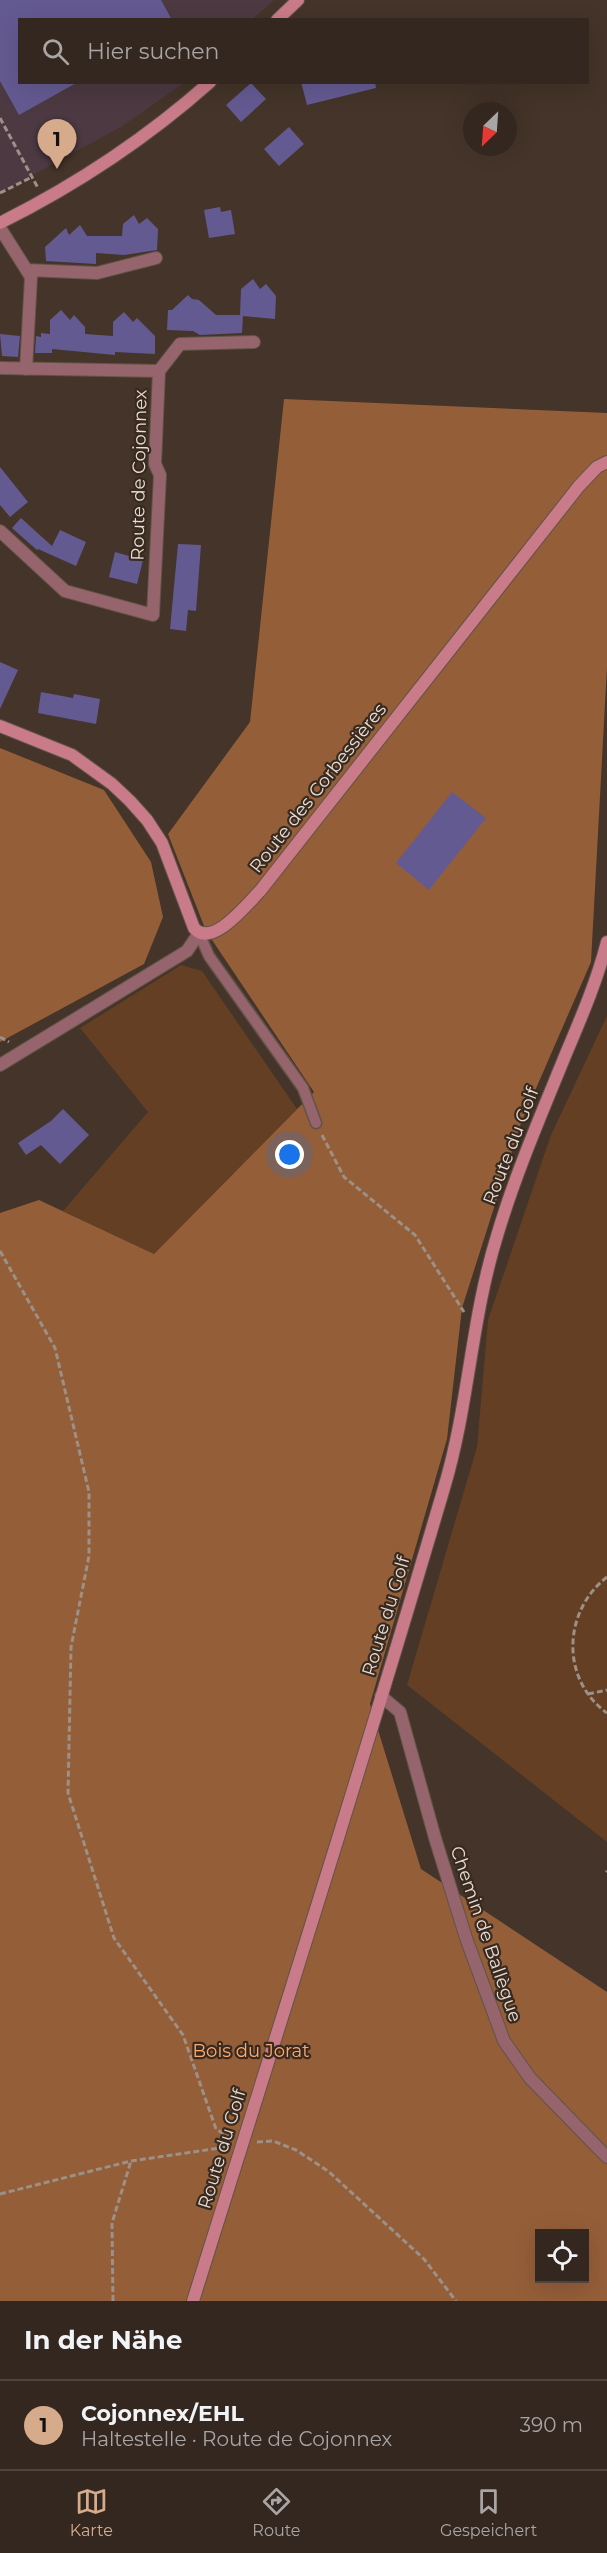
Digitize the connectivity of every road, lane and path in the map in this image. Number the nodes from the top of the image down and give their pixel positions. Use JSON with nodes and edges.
{"nodes":[{"id":1,"x":298,"y":0,"type":"edge"},
{"id":2,"x":279,"y":18,"type":"edge"},
{"id":3,"x":208,"y":84,"type":"edge"},
{"id":4,"x":0,"y":118,"type":"edge"},
{"id":5,"x":32,"y":177,"type":"junction"},
{"id":6,"x":39,"y":189,"type":"dead end"},
{"id":7,"x":0,"y":194,"type":"edge"},
{"id":8,"x":0,"y":223,"type":"edge"},
{"id":9,"x":0,"y":228,"type":"edge"},
{"id":10,"x":156,"y":258,"type":"dead end"},
{"id":11,"x":27,"y":270,"type":"junction"},
{"id":12,"x":254,"y":342,"type":"dead end"},
{"id":13,"x":0,"y":369,"type":"edge"},
{"id":14,"x":26,"y":369,"type":"junction"},
{"id":15,"x":159,"y":371,"type":"junction"},
{"id":16,"x":607,"y":462,"type":"edge"},
{"id":17,"x":0,"y":531,"type":"edge"},
{"id":18,"x":0,"y":726,"type":"edge"},
{"id":19,"x":199,"y":933,"type":"junction"},
{"id":20,"x":607,"y":942,"type":"edge"},
{"id":21,"x":0,"y":1065,"type":"edge"},
{"id":22,"x":316,"y":1123,"type":"joint"},
{"id":23,"x":0,"y":1251,"type":"edge"},
{"id":24,"x":474,"y":1330,"type":"junction"},
{"id":25,"x":607,"y":1577,"type":"edge"},
{"id":26,"x":607,"y":1690,"type":"edge"},
{"id":27,"x":588,"y":1694,"type":"junction"},
{"id":28,"x":381,"y":1696,"type":"junction"},
{"id":29,"x":607,"y":1713,"type":"edge"},
{"id":30,"x":241,"y":2146,"type":"junction"},
{"id":31,"x":607,"y":2157,"type":"edge"},
{"id":32,"x":131,"y":2161,"type":"junction"},
{"id":33,"x":0,"y":2194,"type":"edge"},
{"id":34,"x":113,"y":2301,"type":"edge"},
{"id":35,"x":192,"y":2301,"type":"edge"},
{"id":36,"x":456,"y":2301,"type":"edge"}],
"edges":[{"from":1,"to":2,"type":"main road"},
{"from":3,"to":8,"type":"main road"},
{"from":4,"to":5,"type":"path"},
{"from":5,"to":6,"type":"path"},
{"from":5,"to":7,"type":"path"},
{"from":9,"to":11,"type":"street"},
{"from":10,"to":11,"type":"street"},
{"from":11,"to":14,"type":"street"},
{"from":12,"to":15,"type":"street","name":"Route de Cojonnex"},
{"from":13,"to":14,"type":"street","name":"Route de Cojonnex"},
{"from":14,"to":15,"type":"street","name":"Route de Cojonnex"},
{"from":15,"to":17,"type":"street","name":"Route de Cojonnex"},
{"from":16,"to":19,"type":"main road","name":"Route des Corbessières"},
{"from":18,"to":19,"type":"main road"},
{"from":19,"to":21,"type":"street"},
{"from":19,"to":22,"type":"lane"},
{"from":20,"to":24,"type":"main road","name":"Route du Golf"},
{"from":22,"to":24,"type":"path"},
{"from":23,"to":30,"type":"path"},
{"from":24,"to":28,"type":"main road","name":"Route du Golf"},
{"from":25,"to":27,"type":"path"},
{"from":26,"to":27,"type":"path"},
{"from":27,"to":29,"type":"path"},
{"from":28,"to":30,"type":"main road","name":"Route du Golf"},
{"from":28,"to":31,"type":"street","name":"Chemin de Ballègue"},
{"from":30,"to":32,"type":"path"},
{"from":30,"to":35,"type":"main road","name":"Route du Golf"},
{"from":30,"to":36,"type":"path"},
{"from":32,"to":33,"type":"path"},
{"from":32,"to":34,"type":"path"}]}
